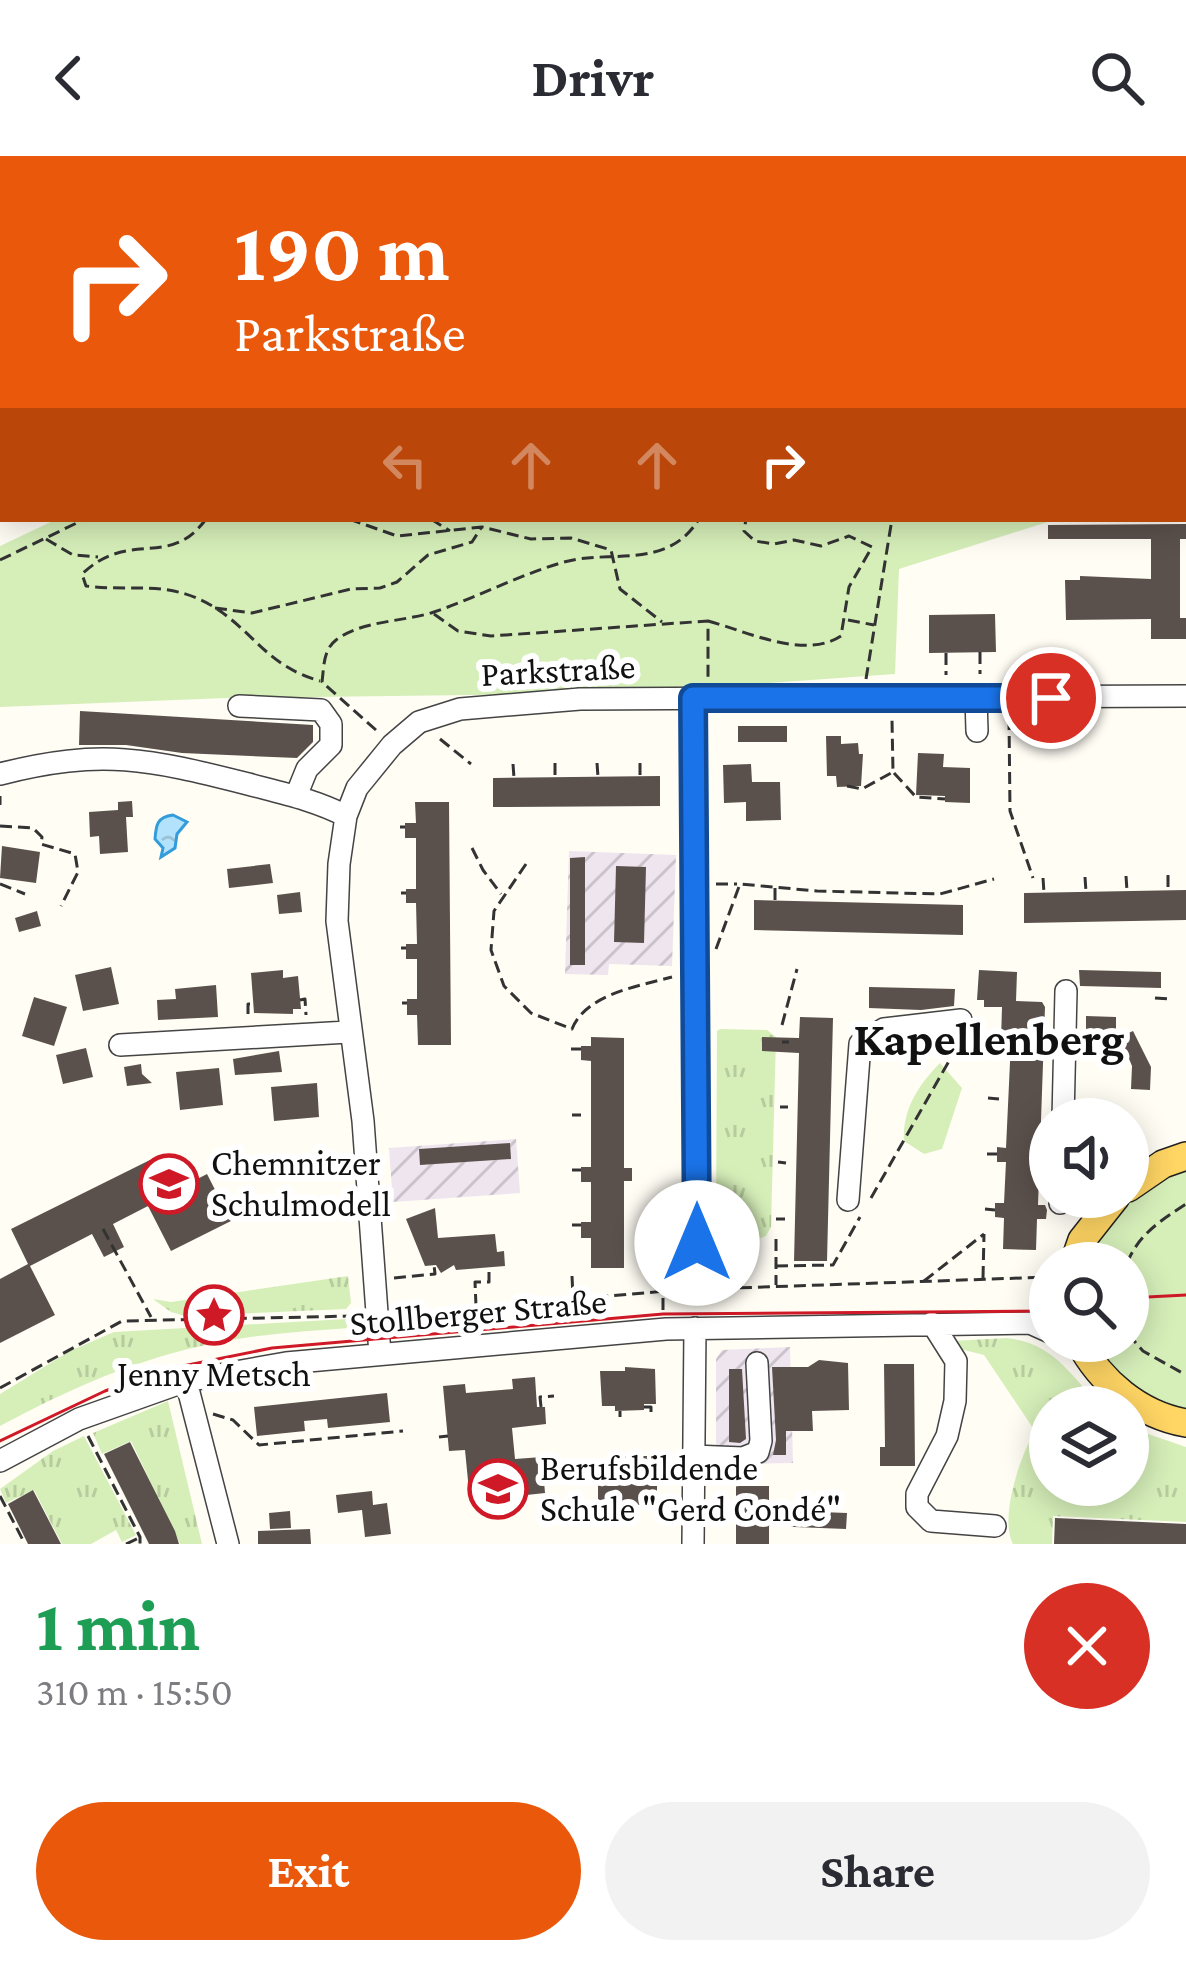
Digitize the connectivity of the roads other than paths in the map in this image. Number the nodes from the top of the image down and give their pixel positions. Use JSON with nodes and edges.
{"nodes":[{"id":1,"x":1186,"y":696,"type":"edge"},
{"id":2,"x":700,"y":698,"type":"junction"},
{"id":3,"x":976,"y":698,"type":"junction"},
{"id":4,"x":239,"y":706,"type":"dead end"},
{"id":5,"x":977,"y":731,"type":"dead end"},
{"id":6,"x":0,"y":774,"type":"edge"},
{"id":7,"x":296,"y":796,"type":"junction"},
{"id":8,"x":346,"y":816,"type":"junction"},
{"id":9,"x":1066,"y":992,"type":"dead end"},
{"id":10,"x":962,"y":1029,"type":"road end"},
{"id":11,"x":348,"y":1032,"type":"junction"},
{"id":12,"x":120,"y":1045,"type":"dead end"},
{"id":13,"x":1063,"y":1098,"type":"edge"},
{"id":14,"x":1186,"y":1156,"type":"edge"},
{"id":15,"x":1149,"y":1174,"type":"edge"},
{"id":16,"x":848,"y":1200,"type":"dead end"},
{"id":17,"x":1099,"y":1218,"type":"edge"},
{"id":18,"x":1081,"y":1242,"type":"edge"},
{"id":19,"x":697,"y":1243,"type":"road end"},
{"id":20,"x":932,"y":1323,"type":"junction"},
{"id":21,"x":1029,"y":1323,"type":"edge"},
{"id":22,"x":694,"y":1328,"type":"junction"},
{"id":23,"x":380,"y":1354,"type":"junction"},
{"id":24,"x":1093,"y":1362,"type":"edge"},
{"id":25,"x":758,"y":1364,"type":"dead end"},
{"id":26,"x":185,"y":1381,"type":"junction"},
{"id":27,"x":1186,"y":1423,"type":"edge"},
{"id":28,"x":693,"y":1456,"type":"junction"},
{"id":29,"x":0,"y":1461,"type":"edge"},
{"id":30,"x":994,"y":1526,"type":"dead end"},
{"id":31,"x":227,"y":1544,"type":"edge"},
{"id":32,"x":693,"y":1544,"type":"edge"}],
"edges":[{"from":1,"to":3,"type":"street","name":"Parkstraße"},
{"from":2,"to":3,"type":"street","name":"Parkstraße"},
{"from":2,"to":8,"type":"street","name":"Parkstraße"},
{"from":2,"to":19,"type":"street"},
{"from":3,"to":5,"type":"street"},
{"from":4,"to":7,"type":"street"},
{"from":6,"to":7,"type":"street"},
{"from":7,"to":8,"type":"street"},
{"from":8,"to":11,"type":"street","name":"Parkstraße"},
{"from":9,"to":13,"type":"street"},
{"from":10,"to":16,"type":"street"},
{"from":11,"to":12,"type":"street"},
{"from":11,"to":23,"type":"street","name":"Parkstraße"},
{"from":14,"to":15,"type":"main road"},
{"from":17,"to":18,"type":"main road"},
{"from":20,"to":21,"type":"street","name":"Stollberger Straße"},
{"from":20,"to":22,"type":"street","name":"Stollberger Straße"},
{"from":20,"to":30,"type":"street"},
{"from":22,"to":23,"type":"street","name":"Stollberger Straße"},
{"from":22,"to":28,"type":"street"},
{"from":23,"to":26,"type":"street","name":"Stollberger Straße"},
{"from":24,"to":27,"type":"main road"},
{"from":25,"to":28,"type":"street"},
{"from":26,"to":29,"type":"street","name":"Stollberger Straße"},
{"from":26,"to":31,"type":"street"},
{"from":28,"to":32,"type":"street"}]}
